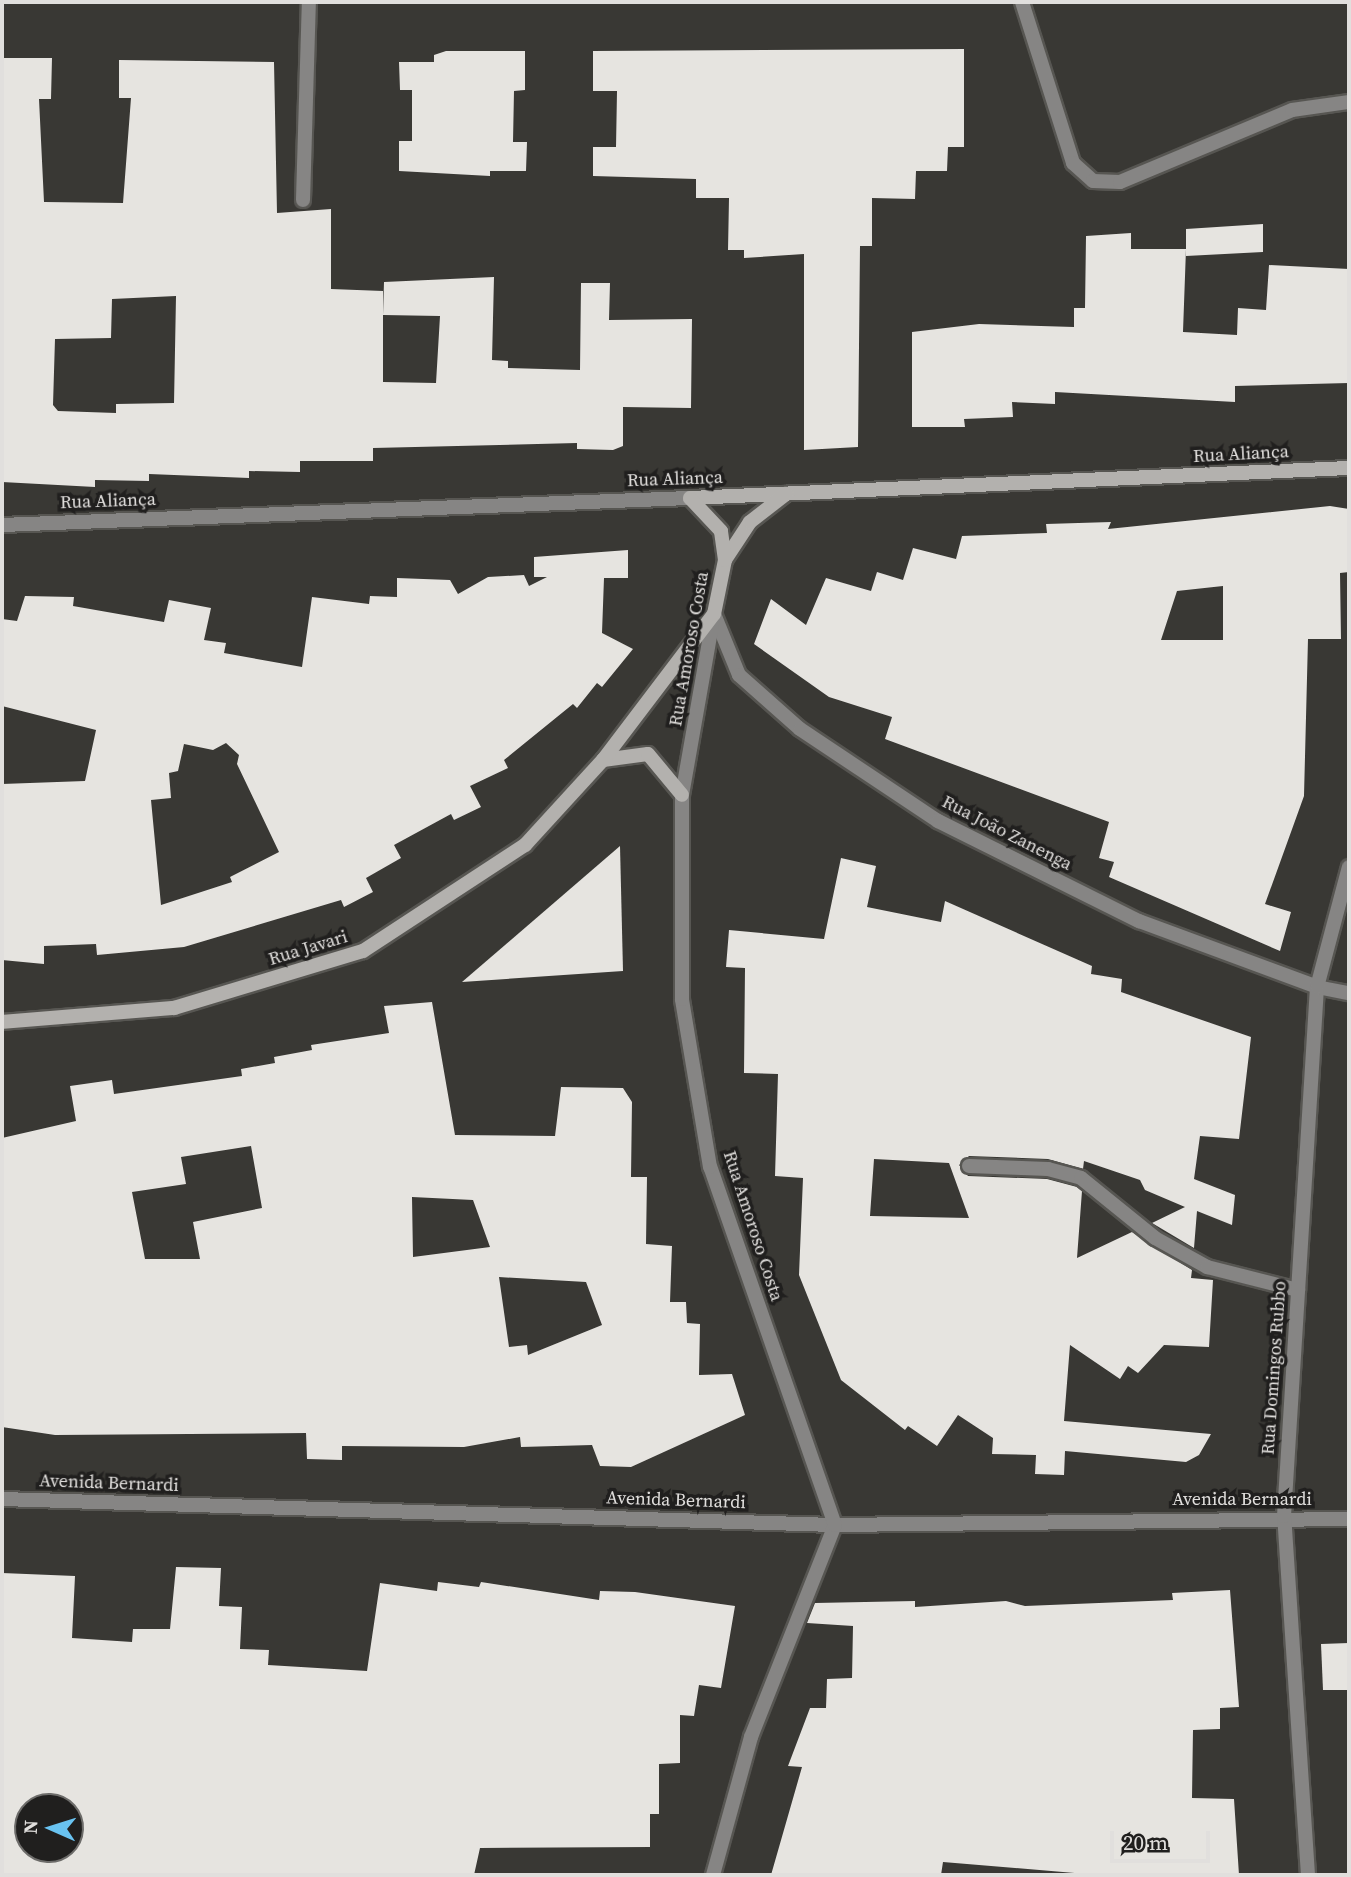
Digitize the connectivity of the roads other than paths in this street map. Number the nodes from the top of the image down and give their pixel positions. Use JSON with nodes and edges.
{"nodes":[{"id":1,"x":309,"y":2,"type":"edge"},
{"id":2,"x":1022,"y":2,"type":"edge"},
{"id":3,"x":1349,"y":102,"type":"edge"},
{"id":4,"x":303,"y":200,"type":"dead end"},
{"id":5,"x":1349,"y":468,"type":"edge"},
{"id":6,"x":786,"y":494,"type":"junction"},
{"id":7,"x":690,"y":498,"type":"junction"},
{"id":8,"x":2,"y":525,"type":"edge"},
{"id":9,"x":725,"y":560,"type":"junction"},
{"id":10,"x":714,"y":614,"type":"junction"},
{"id":11,"x":603,"y":760,"type":"junction"},
{"id":12,"x":682,"y":795,"type":"junction"},
{"id":13,"x":1349,"y":867,"type":"edge"},
{"id":14,"x":1317,"y":987,"type":"junction"},
{"id":15,"x":1349,"y":993,"type":"edge"},
{"id":16,"x":2,"y":1022,"type":"edge"},
{"id":17,"x":969,"y":1166,"type":"dead end"},
{"id":18,"x":1298,"y":1290,"type":"junction"},
{"id":19,"x":2,"y":1499,"type":"edge"},
{"id":20,"x":1284,"y":1516,"type":"junction"},
{"id":21,"x":1349,"y":1519,"type":"edge"},
{"id":22,"x":835,"y":1525,"type":"junction"},
{"id":23,"x":713,"y":1875,"type":"edge"},
{"id":24,"x":1308,"y":1875,"type":"edge"}],
"edges":[{"from":1,"to":4,"type":"street"},
{"from":2,"to":3,"type":"street"},
{"from":5,"to":6,"type":"main road","name":"Rua Aliança"},
{"from":6,"to":7,"type":"main road","name":"Rua Aliança"},
{"from":6,"to":9,"type":"main road","name":"Rua Amoroso Costa"},
{"from":7,"to":8,"type":"street","name":"Rua Aliança"},
{"from":7,"to":9,"type":"main road","name":"Rua Amoroso Costa"},
{"from":9,"to":10,"type":"main road","name":"Rua Amoroso Costa"},
{"from":10,"to":11,"type":"main road","name":"Rua Javari"},
{"from":10,"to":12,"type":"street","name":"Rua Amoroso Costa"},
{"from":10,"to":14,"type":"street","name":"Rua João Zanenga"},
{"from":11,"to":12,"type":"main road"},
{"from":11,"to":16,"type":"main road","name":"Rua Javari"},
{"from":12,"to":22,"type":"street","name":"Rua Amoroso Costa"},
{"from":13,"to":14,"type":"street","name":"Rua Domingos Rubbo"},
{"from":14,"to":15,"type":"street","name":"Rua João Zanenga"},
{"from":14,"to":18,"type":"street","name":"Rua Domingos Rubbo"},
{"from":17,"to":18,"type":"street"},
{"from":18,"to":20,"type":"street","name":"Rua Domingos Rubbo"},
{"from":19,"to":22,"type":"street","name":"Avenida Bernardi"},
{"from":20,"to":21,"type":"street","name":"Avenida Bernardi"},
{"from":20,"to":22,"type":"street","name":"Avenida Bernardi"},
{"from":20,"to":24,"type":"street","name":"Rua Domingos Rubbo"},
{"from":22,"to":23,"type":"street"}]}
